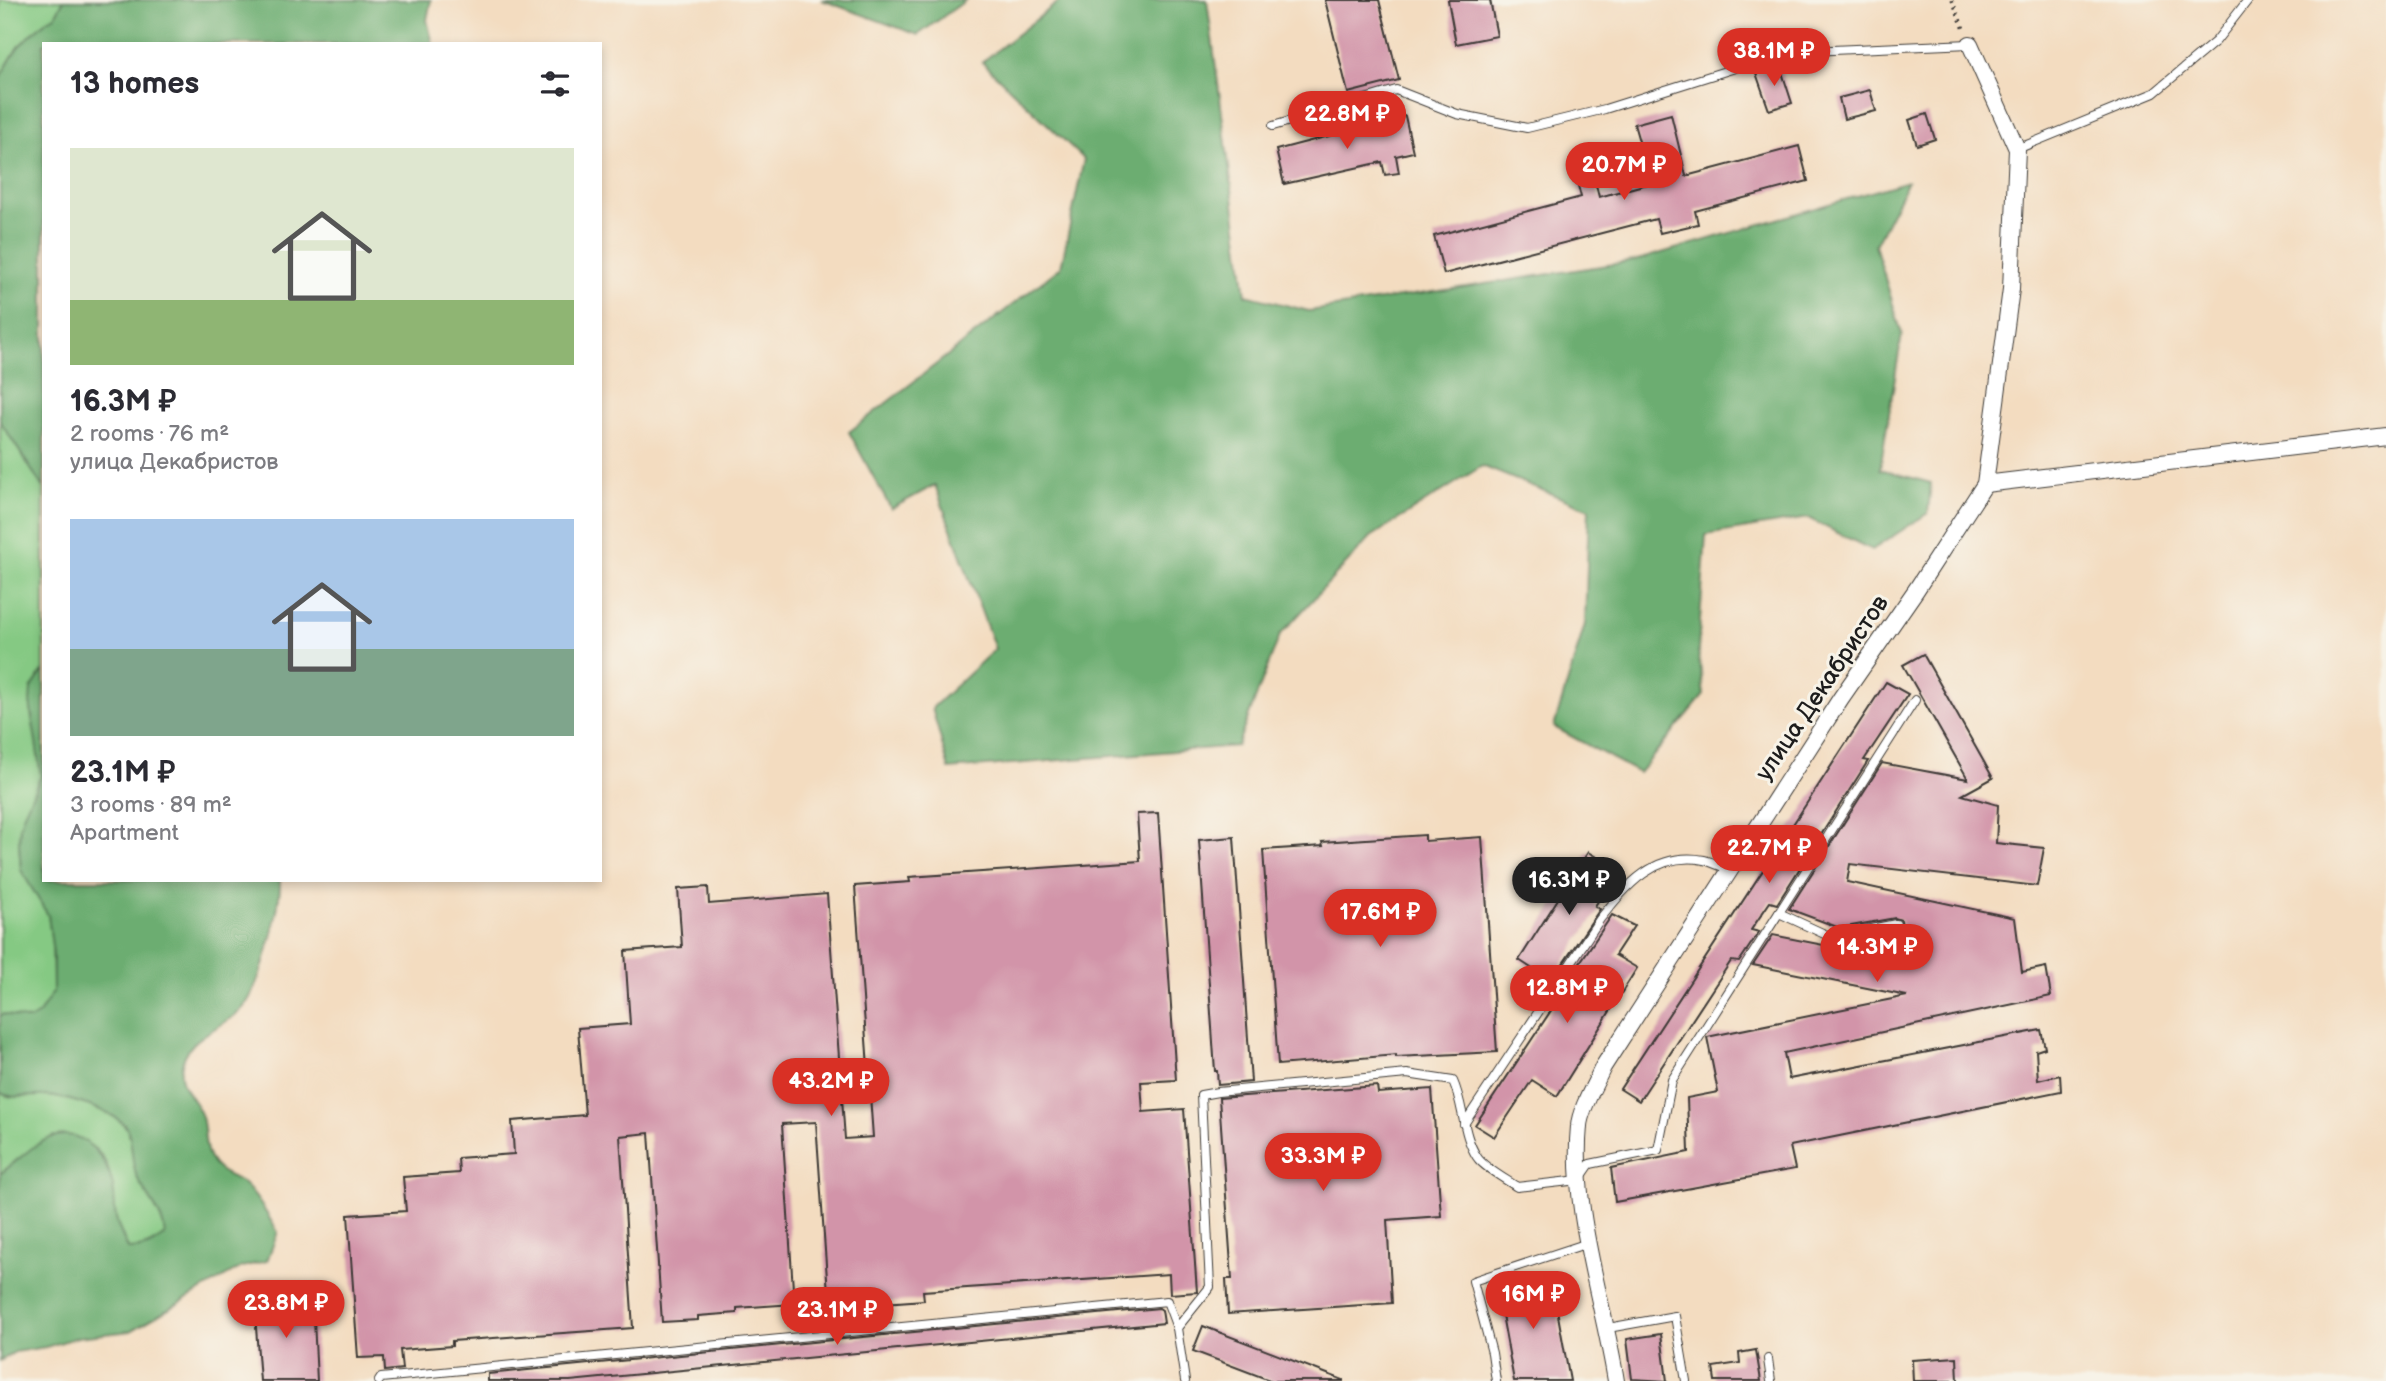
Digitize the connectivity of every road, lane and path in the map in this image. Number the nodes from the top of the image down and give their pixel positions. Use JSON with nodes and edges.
{"nodes":[{"id":1,"x":1952,"y":0,"type":"edge"},
{"id":2,"x":2248,"y":0,"type":"edge"},
{"id":3,"x":1970,"y":44,"type":"junction"},
{"id":4,"x":1273,"y":126,"type":"dead end"},
{"id":5,"x":2017,"y":149,"type":"junction"},
{"id":6,"x":2386,"y":436,"type":"edge"},
{"id":7,"x":1985,"y":484,"type":"junction"},
{"id":8,"x":1914,"y":700,"type":"dead end"},
{"id":9,"x":1730,"y":870,"type":"junction"},
{"id":10,"x":1779,"y":913,"type":"junction"},
{"id":11,"x":1896,"y":924,"type":"dead end"},
{"id":12,"x":1464,"y":1124,"type":"junction"},
{"id":13,"x":1579,"y":1180,"type":"junction"},
{"id":14,"x":1588,"y":1243,"type":"junction"},
{"id":15,"x":1177,"y":1328,"type":"junction"},
{"id":16,"x":1608,"y":1328,"type":"junction"},
{"id":17,"x":1768,"y":1359,"type":"dead end"},
{"id":18,"x":379,"y":1381,"type":"edge"},
{"id":19,"x":1185,"y":1381,"type":"edge"},
{"id":20,"x":1496,"y":1381,"type":"edge"},
{"id":21,"x":1616,"y":1381,"type":"edge"},
{"id":22,"x":1686,"y":1381,"type":"edge"},
{"id":23,"x":1771,"y":1381,"type":"edge"}],
"edges":[{"from":1,"to":3,"type":"path"},
{"from":2,"to":5,"type":"lane"},
{"from":3,"to":4,"type":"lane"},
{"from":3,"to":5,"type":"street","name":"улица Декабристов"},
{"from":5,"to":7,"type":"street","name":"улица Декабристов"},
{"from":6,"to":7,"type":"street"},
{"from":7,"to":9,"type":"street","name":"улица Декабристов"},
{"from":8,"to":10,"type":"lane"},
{"from":9,"to":12,"type":"lane"},
{"from":9,"to":13,"type":"street","name":"улица Декабристов"},
{"from":10,"to":11,"type":"lane"},
{"from":10,"to":13,"type":"lane"},
{"from":12,"to":13,"type":"lane"},
{"from":12,"to":15,"type":"lane"},
{"from":13,"to":14,"type":"street","name":"улица Декабристов"},
{"from":14,"to":16,"type":"street","name":"улица Декабристов"},
{"from":14,"to":20,"type":"lane"},
{"from":15,"to":18,"type":"lane"},
{"from":15,"to":19,"type":"lane"},
{"from":16,"to":21,"type":"street","name":"улица Декабристов"},
{"from":16,"to":22,"type":"lane"},
{"from":17,"to":23,"type":"lane"}]}
